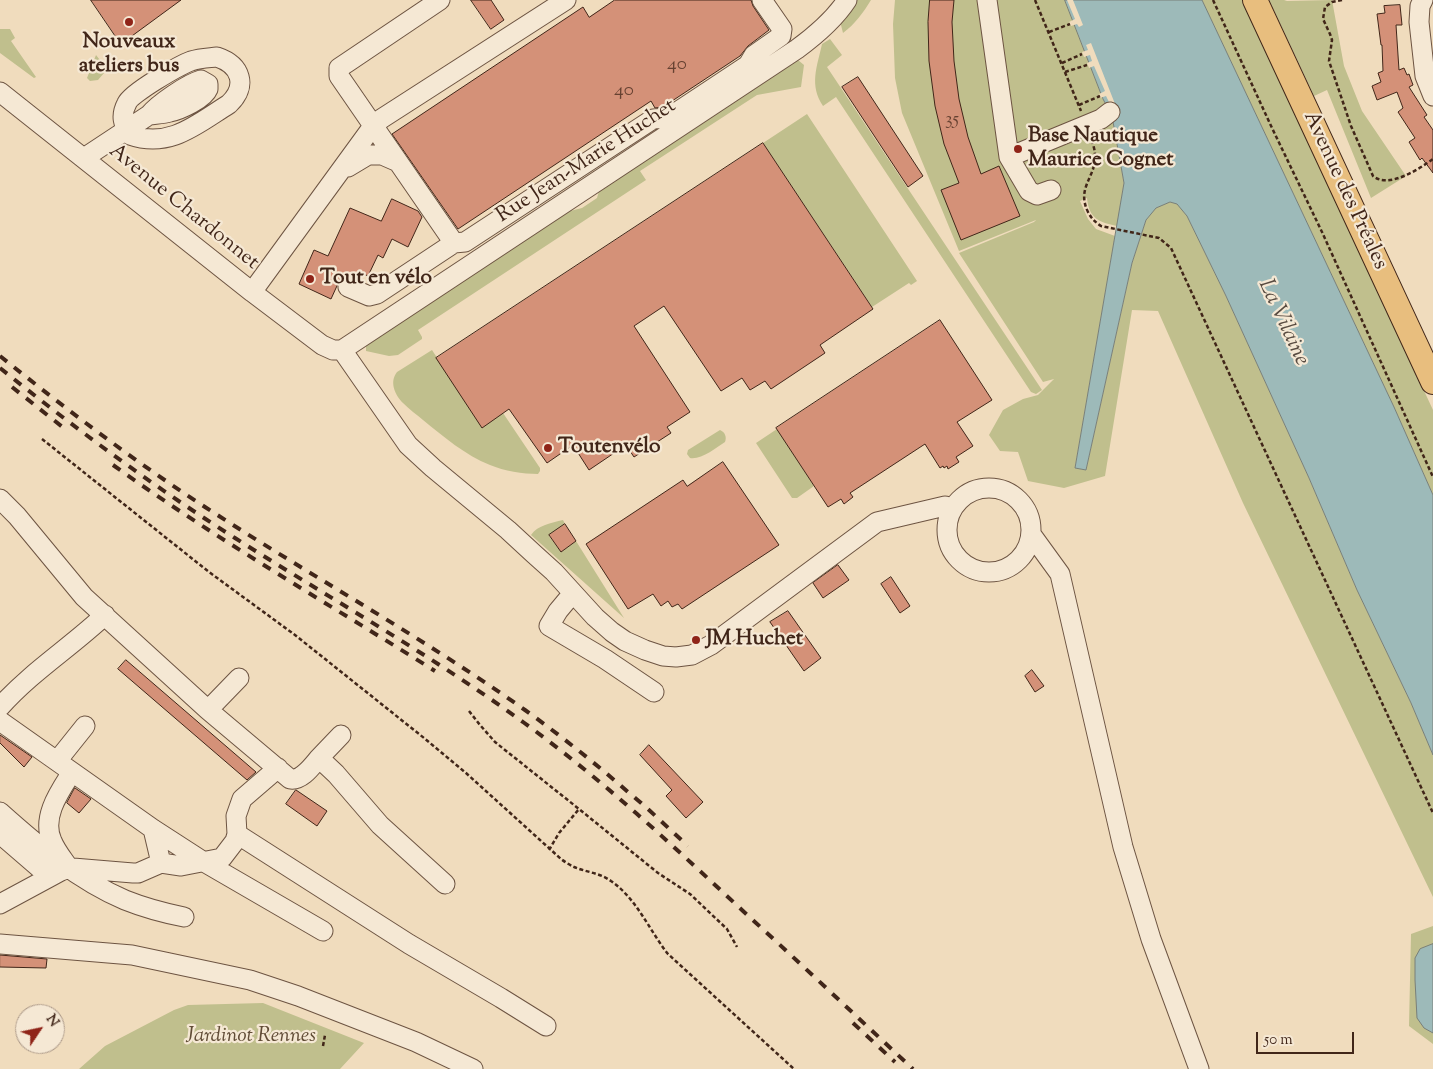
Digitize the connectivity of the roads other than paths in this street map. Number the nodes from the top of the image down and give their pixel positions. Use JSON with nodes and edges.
{"nodes":[{"id":1,"x":440,"y":0,"type":"edge"},
{"id":2,"x":566,"y":0,"type":"edge"},
{"id":3,"x":762,"y":0,"type":"edge"},
{"id":4,"x":848,"y":0,"type":"edge"},
{"id":5,"x":987,"y":0,"type":"edge"},
{"id":6,"x":1255,"y":0,"type":"edge"},
{"id":7,"x":1423,"y":0,"type":"edge"},
{"id":8,"x":0,"y":92,"type":"edge"},
{"id":9,"x":1433,"y":96,"type":"edge"},
{"id":10,"x":1110,"y":112,"type":"dead end"},
{"id":11,"x":149,"y":114,"type":"dead end"},
{"id":12,"x":373,"y":126,"type":"junction"},
{"id":13,"x":126,"y":130,"type":"junction"},
{"id":14,"x":1008,"y":157,"type":"junction"},
{"id":15,"x":86,"y":159,"type":"junction"},
{"id":16,"x":398,"y":162,"type":"junction"},
{"id":17,"x":337,"y":176,"type":"junction"},
{"id":18,"x":1051,"y":190,"type":"dead end"},
{"id":19,"x":454,"y":244,"type":"junction"},
{"id":20,"x":348,"y":287,"type":"dead end"},
{"id":21,"x":252,"y":292,"type":"junction"},
{"id":22,"x":342,"y":350,"type":"junction"},
{"id":23,"x":1433,"y":382,"type":"edge"},
{"id":24,"x":0,"y":499,"type":"edge"},
{"id":25,"x":952,"y":508,"type":"junction"},
{"id":26,"x":1031,"y":534,"type":"junction"},
{"id":27,"x":573,"y":593,"type":"junction"},
{"id":28,"x":105,"y":615,"type":"junction"},
{"id":29,"x":240,"y":678,"type":"dead end"},
{"id":30,"x":654,"y":692,"type":"dead end"},
{"id":31,"x":0,"y":707,"type":"edge"},
{"id":32,"x":208,"y":710,"type":"junction"},
{"id":33,"x":0,"y":721,"type":"edge"},
{"id":34,"x":85,"y":726,"type":"dead end"},
{"id":35,"x":341,"y":735,"type":"dead end"},
{"id":36,"x":319,"y":758,"type":"junction"},
{"id":37,"x":65,"y":767,"type":"junction"},
{"id":38,"x":278,"y":768,"type":"junction"},
{"id":39,"x":0,"y":812,"type":"edge"},
{"id":40,"x":153,"y":829,"type":"junction"},
{"id":41,"x":0,"y":834,"type":"edge"},
{"id":42,"x":237,"y":834,"type":"junction"},
{"id":43,"x":204,"y":862,"type":"junction"},
{"id":44,"x":161,"y":864,"type":"junction"},
{"id":45,"x":69,"y":868,"type":"junction"},
{"id":46,"x":50,"y":877,"type":"junction"},
{"id":47,"x":445,"y":884,"type":"dead end"},
{"id":48,"x":0,"y":904,"type":"edge"},
{"id":49,"x":184,"y":917,"type":"dead end"},
{"id":50,"x":323,"y":931,"type":"dead end"},
{"id":51,"x":0,"y":944,"type":"edge"},
{"id":52,"x":546,"y":1026,"type":"dead end"},
{"id":53,"x":473,"y":1069,"type":"edge"},
{"id":54,"x":1199,"y":1069,"type":"edge"}],
"edges":[{"from":1,"to":12,"type":"street"},
{"from":2,"to":12,"type":"street"},
{"from":3,"to":19,"type":"street"},
{"from":4,"to":22,"type":"street","name":"Rue Jean-Marie Huchet"},
{"from":5,"to":14,"type":"street"},
{"from":6,"to":23,"type":"main road","name":"Avenue des Préales"},
{"from":7,"to":9,"type":"street"},
{"from":8,"to":15,"type":"street","name":"Avenue Chardonnet"},
{"from":10,"to":14,"type":"street"},
{"from":11,"to":13,"type":"street"},
{"from":12,"to":16,"type":"street"},
{"from":12,"to":17,"type":"street"},
{"from":13,"to":13,"type":"street"},
{"from":13,"to":15,"type":"street"},
{"from":14,"to":18,"type":"street"},
{"from":15,"to":21,"type":"street","name":"Avenue Chardonnet"},
{"from":16,"to":17,"type":"street"},
{"from":16,"to":19,"type":"street"},
{"from":17,"to":21,"type":"street"},
{"from":19,"to":20,"type":"street"},
{"from":21,"to":22,"type":"street","name":"Avenue Chardonnet"},
{"from":22,"to":27,"type":"street"},
{"from":24,"to":28,"type":"street"},
{"from":25,"to":26,"type":"street"},
{"from":25,"to":26,"type":"street"},
{"from":25,"to":27,"type":"street"},
{"from":26,"to":54,"type":"street"},
{"from":27,"to":30,"type":"street"},
{"from":28,"to":31,"type":"street"},
{"from":28,"to":32,"type":"street"},
{"from":29,"to":32,"type":"street"},
{"from":32,"to":38,"type":"street"},
{"from":33,"to":37,"type":"street"},
{"from":34,"to":37,"type":"street"},
{"from":35,"to":36,"type":"street"},
{"from":36,"to":38,"type":"street"},
{"from":36,"to":47,"type":"street"},
{"from":37,"to":40,"type":"street"},
{"from":37,"to":45,"type":"street"},
{"from":38,"to":42,"type":"street"},
{"from":39,"to":45,"type":"street"},
{"from":40,"to":43,"type":"street"},
{"from":40,"to":44,"type":"street"},
{"from":41,"to":46,"type":"street"},
{"from":42,"to":43,"type":"street"},
{"from":42,"to":52,"type":"street"},
{"from":43,"to":44,"type":"street"},
{"from":43,"to":50,"type":"street"},
{"from":44,"to":45,"type":"street"},
{"from":45,"to":46,"type":"street"},
{"from":45,"to":49,"type":"street"},
{"from":46,"to":48,"type":"street"},
{"from":51,"to":53,"type":"street"}]}
